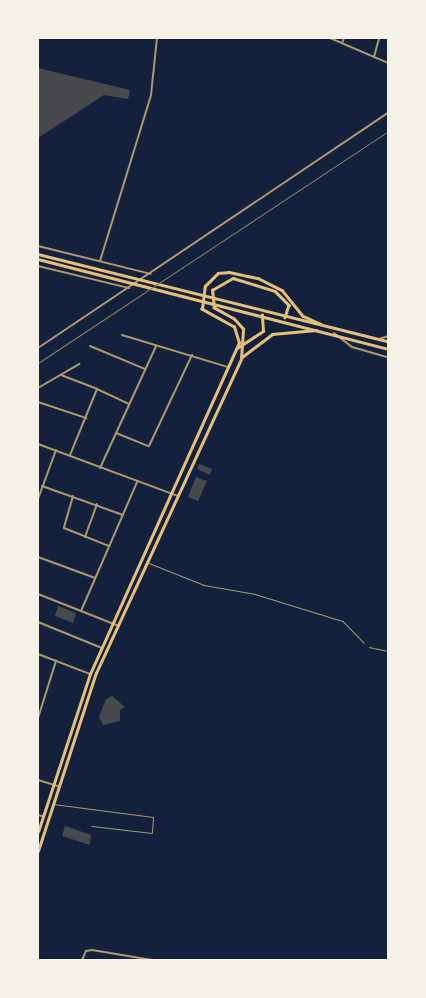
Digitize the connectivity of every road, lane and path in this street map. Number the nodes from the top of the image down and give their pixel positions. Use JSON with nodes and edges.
{"nodes":[{"id":1,"x":157,"y":38,"type":"edge"},
{"id":2,"x":330,"y":38,"type":"edge"},
{"id":3,"x":344,"y":38,"type":"edge"},
{"id":4,"x":379,"y":38,"type":"edge"},
{"id":5,"x":342,"y":43,"type":"junction"},
{"id":6,"x":374,"y":57,"type":"junction"},
{"id":7,"x":388,"y":63,"type":"edge"},
{"id":8,"x":388,"y":113,"type":"edge"},
{"id":9,"x":38,"y":246,"type":"edge"},
{"id":10,"x":38,"y":254,"type":"edge"},
{"id":11,"x":38,"y":260,"type":"edge"},
{"id":12,"x":100,"y":261,"type":"junction"},
{"id":13,"x":38,"y":266,"type":"edge"},
{"id":14,"x":151,"y":274,"type":"junction"},
{"id":15,"x":129,"y":288,"type":"junction"},
{"id":16,"x":256,"y":312,"type":"junction"},
{"id":17,"x":262,"y":315,"type":"junction"},
{"id":18,"x":284,"y":317,"type":"junction"},
{"id":19,"x":321,"y":324,"type":"junction"},
{"id":20,"x":317,"y":330,"type":"junction"},
{"id":21,"x":334,"y":333,"type":"junction"},
{"id":22,"x":122,"y":335,"type":"dead end"},
{"id":23,"x":388,"y":336,"type":"edge"},
{"id":24,"x":379,"y":339,"type":"junction"},
{"id":25,"x":388,"y":342,"type":"edge"},
{"id":26,"x":90,"y":346,"type":"dead end"},
{"id":27,"x":156,"y":346,"type":"junction"},
{"id":28,"x":244,"y":347,"type":"junction"},
{"id":29,"x":38,"y":348,"type":"edge"},
{"id":30,"x":237,"y":348,"type":"junction"},
{"id":31,"x":388,"y":348,"type":"edge"},
{"id":32,"x":192,"y":355,"type":"junction"},
{"id":33,"x":388,"y":357,"type":"edge"},
{"id":34,"x":241,"y":358,"type":"junction"},
{"id":35,"x":79,"y":364,"type":"dead end"},
{"id":36,"x":228,"y":367,"type":"junction"},
{"id":37,"x":144,"y":369,"type":"junction"},
{"id":38,"x":61,"y":375,"type":"junction"},
{"id":39,"x":38,"y":388,"type":"edge"},
{"id":40,"x":97,"y":389,"type":"junction"},
{"id":41,"x":38,"y":402,"type":"edge"},
{"id":42,"x":129,"y":404,"type":"junction"},
{"id":43,"x":86,"y":418,"type":"junction"},
{"id":44,"x":116,"y":433,"type":"junction"},
{"id":45,"x":38,"y":444,"type":"edge"},
{"id":46,"x":56,"y":450,"type":"junction"},
{"id":47,"x":70,"y":455,"type":"junction"},
{"id":48,"x":184,"y":466,"type":"junction"},
{"id":49,"x":100,"y":468,"type":"junction"},
{"id":50,"x":190,"y":469,"type":"junction"},
{"id":51,"x":137,"y":482,"type":"junction"},
{"id":52,"x":42,"y":486,"type":"junction"},
{"id":53,"x":171,"y":494,"type":"junction"},
{"id":54,"x":73,"y":496,"type":"junction"},
{"id":55,"x":178,"y":496,"type":"junction"},
{"id":56,"x":38,"y":500,"type":"edge"},
{"id":57,"x":97,"y":504,"type":"junction"},
{"id":58,"x":123,"y":514,"type":"junction"},
{"id":59,"x":85,"y":537,"type":"junction"},
{"id":60,"x":109,"y":546,"type":"junction"},
{"id":61,"x":38,"y":557,"type":"edge"},
{"id":62,"x":149,"y":563,"type":"junction"},
{"id":63,"x":95,"y":578,"type":"junction"},
{"id":64,"x":38,"y":594,"type":"edge"},
{"id":65,"x":81,"y":611,"type":"junction"},
{"id":66,"x":38,"y":622,"type":"edge"},
{"id":67,"x":112,"y":623,"type":"junction"},
{"id":68,"x":119,"y":626,"type":"junction"},
{"id":69,"x":364,"y":642,"type":"dead end"},
{"id":70,"x":369,"y":647,"type":"dead end"},
{"id":71,"x":102,"y":648,"type":"junction"},
{"id":72,"x":388,"y":651,"type":"edge"},
{"id":73,"x":38,"y":654,"type":"edge"},
{"id":74,"x":56,"y":661,"type":"junction"},
{"id":75,"x":90,"y":674,"type":"junction"},
{"id":76,"x":38,"y":718,"type":"edge"},
{"id":77,"x":38,"y":780,"type":"edge"},
{"id":78,"x":52,"y":784,"type":"junction"},
{"id":79,"x":58,"y":786,"type":"junction"},
{"id":80,"x":53,"y":804,"type":"junction"},
{"id":81,"x":38,"y":815,"type":"edge"},
{"id":82,"x":42,"y":816,"type":"junction"},
{"id":83,"x":90,"y":826,"type":"dead end"},
{"id":84,"x":38,"y":832,"type":"edge"},
{"id":85,"x":38,"y":851,"type":"edge"},
{"id":86,"x":134,"y":956,"type":"junction"},
{"id":87,"x":38,"y":960,"type":"edge"},
{"id":88,"x":42,"y":960,"type":"edge"},
{"id":89,"x":82,"y":960,"type":"edge"},
{"id":90,"x":132,"y":960,"type":"edge"},
{"id":91,"x":152,"y":960,"type":"edge"}],
"edges":[{"from":1,"to":12,"type":"street"},
{"from":2,"to":5,"type":"street"},
{"from":3,"to":5,"type":"street"},
{"from":4,"to":6,"type":"street"},
{"from":5,"to":6,"type":"street"},
{"from":6,"to":7,"type":"street"},
{"from":8,"to":14,"type":"street"},
{"from":9,"to":12,"type":"street"},
{"from":10,"to":16,"type":"main road"},
{"from":11,"to":16,"type":"main road"},
{"from":12,"to":14,"type":"street"},
{"from":13,"to":15,"type":"street"},
{"from":14,"to":15,"type":"street"},
{"from":15,"to":29,"type":"street"},
{"from":16,"to":17,"type":"main road"},
{"from":16,"to":18,"type":"main road"},
{"from":17,"to":20,"type":"main road"},
{"from":17,"to":28,"type":"main road"},
{"from":18,"to":19,"type":"main road"},
{"from":18,"to":28,"type":"main road"},
{"from":19,"to":24,"type":"main road"},
{"from":19,"to":30,"type":"main road"},
{"from":20,"to":21,"type":"main road"},
{"from":20,"to":34,"type":"main road"},
{"from":21,"to":31,"type":"main road"},
{"from":21,"to":33,"type":"street"},
{"from":22,"to":27,"type":"street"},
{"from":23,"to":24,"type":"street"},
{"from":24,"to":25,"type":"main road"},
{"from":26,"to":37,"type":"street"},
{"from":27,"to":32,"type":"street"},
{"from":27,"to":37,"type":"street"},
{"from":28,"to":30,"type":"main road"},
{"from":28,"to":34,"type":"main road"},
{"from":30,"to":36,"type":"main road"},
{"from":32,"to":36,"type":"street"},
{"from":32,"to":44,"type":"street"},
{"from":34,"to":50,"type":"main road"},
{"from":35,"to":38,"type":"street"},
{"from":36,"to":48,"type":"main road"},
{"from":37,"to":42,"type":"street"},
{"from":38,"to":39,"type":"street"},
{"from":38,"to":40,"type":"street"},
{"from":40,"to":42,"type":"street"},
{"from":40,"to":43,"type":"street"},
{"from":41,"to":43,"type":"street"},
{"from":42,"to":44,"type":"street"},
{"from":43,"to":47,"type":"street"},
{"from":44,"to":49,"type":"street"},
{"from":45,"to":46,"type":"street"},
{"from":46,"to":47,"type":"street"},
{"from":46,"to":52,"type":"street"},
{"from":47,"to":49,"type":"street"},
{"from":48,"to":50,"type":"main road"},
{"from":48,"to":53,"type":"main road"},
{"from":49,"to":51,"type":"street"},
{"from":50,"to":55,"type":"main road"},
{"from":51,"to":53,"type":"street"},
{"from":51,"to":58,"type":"street"},
{"from":52,"to":54,"type":"street"},
{"from":52,"to":56,"type":"street"},
{"from":53,"to":55,"type":"street"},
{"from":53,"to":67,"type":"main road"},
{"from":54,"to":57,"type":"street"},
{"from":54,"to":59,"type":"street"},
{"from":55,"to":62,"type":"main road"},
{"from":57,"to":58,"type":"street"},
{"from":57,"to":59,"type":"street"},
{"from":58,"to":60,"type":"street"},
{"from":59,"to":60,"type":"street"},
{"from":60,"to":63,"type":"street"},
{"from":61,"to":63,"type":"street"},
{"from":62,"to":68,"type":"main road"},
{"from":62,"to":69,"type":"lane"},
{"from":63,"to":65,"type":"street"},
{"from":64,"to":65,"type":"street"},
{"from":65,"to":67,"type":"street"},
{"from":66,"to":71,"type":"street"},
{"from":67,"to":68,"type":"street"},
{"from":67,"to":71,"type":"main road"},
{"from":68,"to":79,"type":"main road"},
{"from":70,"to":72,"type":"lane"},
{"from":71,"to":75,"type":"main road"},
{"from":73,"to":74,"type":"street"},
{"from":74,"to":75,"type":"street"},
{"from":74,"to":76,"type":"street"},
{"from":75,"to":78,"type":"main road"},
{"from":77,"to":78,"type":"street"},
{"from":78,"to":79,"type":"street"},
{"from":78,"to":82,"type":"main road"},
{"from":79,"to":80,"type":"main road"},
{"from":80,"to":83,"type":"street"},
{"from":80,"to":85,"type":"main road"},
{"from":81,"to":82,"type":"street"},
{"from":82,"to":84,"type":"main road"},
{"from":86,"to":89,"type":"street"},
{"from":86,"to":90,"type":"street"},
{"from":86,"to":91,"type":"street"},
{"from":87,"to":88,"type":"street"}]}
